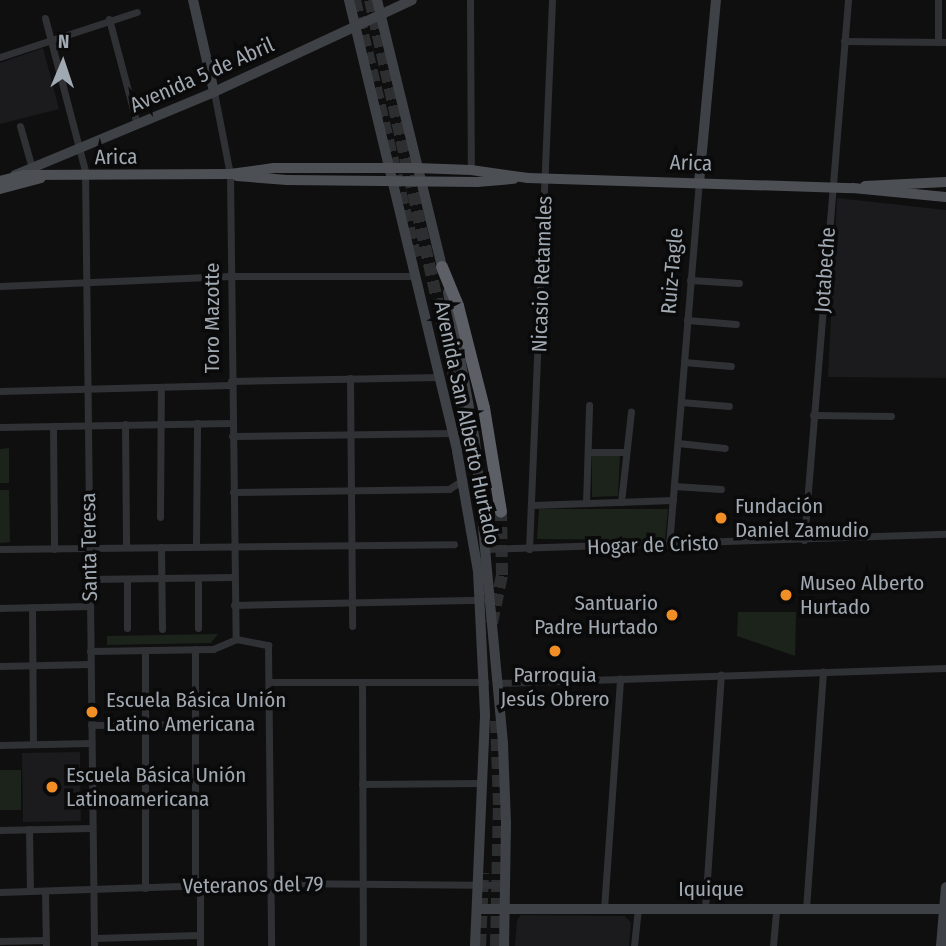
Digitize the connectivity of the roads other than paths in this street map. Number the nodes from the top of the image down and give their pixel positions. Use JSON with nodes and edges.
{"nodes":[{"id":1,"x":193,"y":0,"type":"edge"},
{"id":2,"x":349,"y":0,"type":"edge"},
{"id":3,"x":377,"y":0,"type":"edge"},
{"id":4,"x":412,"y":0,"type":"edge"},
{"id":5,"x":470,"y":0,"type":"edge"},
{"id":6,"x":552,"y":0,"type":"edge"},
{"id":7,"x":716,"y":0,"type":"edge"},
{"id":8,"x":848,"y":0,"type":"edge"},
{"id":9,"x":939,"y":0,"type":"edge"},
{"id":10,"x":136,"y":12,"type":"dead end"},
{"id":11,"x":380,"y":15,"type":"junction"},
{"id":12,"x":45,"y":18,"type":"dead end"},
{"id":13,"x":109,"y":19,"type":"junction"},
{"id":14,"x":356,"y":27,"type":"junction"},
{"id":15,"x":50,"y":39,"type":"junction"},
{"id":16,"x":844,"y":41,"type":"junction"},
{"id":17,"x":942,"y":42,"type":"edge"},
{"id":18,"x":0,"y":57,"type":"edge"},
{"id":19,"x":214,"y":92,"type":"junction"},
{"id":20,"x":137,"y":124,"type":"junction"},
{"id":21,"x":20,"y":125,"type":"dead end"},
{"id":22,"x":81,"y":148,"type":"junction"},
{"id":23,"x":32,"y":168,"type":"junction"},
{"id":24,"x":388,"y":168,"type":"junction"},
{"id":25,"x":417,"y":168,"type":"junction"},
{"id":26,"x":471,"y":170,"type":"junction"},
{"id":27,"x":230,"y":174,"type":"junction"},
{"id":28,"x":44,"y":177,"type":"joint"},
{"id":29,"x":86,"y":177,"type":"junction"},
{"id":30,"x":527,"y":178,"type":"junction"},
{"id":31,"x":546,"y":178,"type":"junction"},
{"id":32,"x":392,"y":181,"type":"junction"},
{"id":33,"x":421,"y":181,"type":"junction"},
{"id":34,"x":946,"y":182,"type":"edge"},
{"id":35,"x":2,"y":183,"type":"edge"},
{"id":36,"x":699,"y":183,"type":"junction"},
{"id":37,"x":831,"y":188,"type":"junction"},
{"id":38,"x":853,"y":188,"type":"junction"},
{"id":39,"x":946,"y":197,"type":"edge"},
{"id":40,"x":442,"y":267,"type":"junction"},
{"id":41,"x":231,"y":276,"type":"junction"},
{"id":42,"x":416,"y":276,"type":"junction"},
{"id":43,"x":690,"y":280,"type":"junction"},
{"id":44,"x":86,"y":282,"type":"junction"},
{"id":45,"x":739,"y":284,"type":"dead end"},
{"id":46,"x":0,"y":286,"type":"edge"},
{"id":47,"x":687,"y":320,"type":"junction"},
{"id":48,"x":736,"y":324,"type":"dead end"},
{"id":49,"x":684,"y":362,"type":"junction"},
{"id":50,"x":731,"y":366,"type":"dead end"},
{"id":51,"x":439,"y":377,"type":"junction"},
{"id":52,"x":349,"y":379,"type":"junction"},
{"id":53,"x":231,"y":383,"type":"junction"},
{"id":54,"x":161,"y":387,"type":"junction"},
{"id":55,"x":88,"y":389,"type":"junction"},
{"id":56,"x":0,"y":391,"type":"edge"},
{"id":57,"x":681,"y":402,"type":"junction"},
{"id":58,"x":589,"y":405,"type":"dead end"},
{"id":59,"x":729,"y":406,"type":"dead end"},
{"id":60,"x":631,"y":412,"type":"dead end"},
{"id":61,"x":813,"y":415,"type":"junction"},
{"id":62,"x":891,"y":416,"type":"dead end"},
{"id":63,"x":197,"y":423,"type":"junction"},
{"id":64,"x":232,"y":423,"type":"junction"},
{"id":65,"x":125,"y":424,"type":"junction"},
{"id":66,"x":162,"y":424,"type":"junction"},
{"id":67,"x":88,"y":425,"type":"junction"},
{"id":68,"x":53,"y":426,"type":"junction"},
{"id":69,"x":0,"y":427,"type":"edge"},
{"id":70,"x":453,"y":433,"type":"junction"},
{"id":71,"x":350,"y":435,"type":"junction"},
{"id":72,"x":232,"y":436,"type":"junction"},
{"id":73,"x":678,"y":443,"type":"junction"},
{"id":74,"x":725,"y":448,"type":"dead end"},
{"id":75,"x":588,"y":452,"type":"junction"},
{"id":76,"x":625,"y":452,"type":"junction"},
{"id":77,"x":463,"y":480,"type":"junction"},
{"id":78,"x":674,"y":486,"type":"junction"},
{"id":79,"x":722,"y":489,"type":"dead end"},
{"id":80,"x":351,"y":491,"type":"junction"},
{"id":81,"x":233,"y":492,"type":"junction"},
{"id":82,"x":673,"y":500,"type":"junction"},
{"id":83,"x":621,"y":502,"type":"junction"},
{"id":84,"x":586,"y":503,"type":"junction"},
{"id":85,"x":532,"y":505,"type":"junction"},
{"id":86,"x":501,"y":512,"type":"tunnel mouth"},
{"id":87,"x":160,"y":517,"type":"dead end"},
{"id":88,"x":946,"y":534,"type":"edge"},
{"id":89,"x":804,"y":540,"type":"junction"},
{"id":90,"x":454,"y":544,"type":"dead end"},
{"id":91,"x":669,"y":545,"type":"junction"},
{"id":92,"x":196,"y":546,"type":"junction"},
{"id":93,"x":351,"y":546,"type":"junction"},
{"id":94,"x":126,"y":547,"type":"junction"},
{"id":95,"x":161,"y":547,"type":"junction"},
{"id":96,"x":233,"y":547,"type":"junction"},
{"id":97,"x":54,"y":548,"type":"junction"},
{"id":98,"x":89,"y":548,"type":"junction"},
{"id":99,"x":486,"y":549,"type":"junction"},
{"id":100,"x":529,"y":549,"type":"junction"},
{"id":101,"x":0,"y":550,"type":"edge"},
{"id":102,"x":234,"y":577,"type":"junction"},
{"id":103,"x":161,"y":578,"type":"junction"},
{"id":104,"x":198,"y":578,"type":"junction"},
{"id":105,"x":89,"y":579,"type":"junction"},
{"id":106,"x":127,"y":579,"type":"junction"},
{"id":107,"x":481,"y":600,"type":"junction"},
{"id":108,"x":352,"y":602,"type":"junction"},
{"id":109,"x":234,"y":605,"type":"junction"},
{"id":110,"x":90,"y":606,"type":"junction"},
{"id":111,"x":32,"y":607,"type":"junction"},
{"id":112,"x":0,"y":608,"type":"edge"},
{"id":113,"x":352,"y":626,"type":"dead end"},
{"id":114,"x":128,"y":628,"type":"dead end"},
{"id":115,"x":198,"y":628,"type":"dead end"},
{"id":116,"x":162,"y":629,"type":"dead end"},
{"id":117,"x":236,"y":639,"type":"junction"},
{"id":118,"x":195,"y":649,"type":"junction"},
{"id":119,"x":145,"y":650,"type":"junction"},
{"id":120,"x":90,"y":651,"type":"junction"},
{"id":121,"x":90,"y":664,"type":"junction"},
{"id":122,"x":33,"y":665,"type":"junction"},
{"id":123,"x":0,"y":666,"type":"edge"},
{"id":124,"x":946,"y":668,"type":"edge"},
{"id":125,"x":823,"y":672,"type":"junction"},
{"id":126,"x":721,"y":675,"type":"junction"},
{"id":127,"x":620,"y":679,"type":"junction"},
{"id":128,"x":270,"y":682,"type":"junction"},
{"id":129,"x":362,"y":682,"type":"junction"},
{"id":130,"x":485,"y":682,"type":"junction"},
{"id":131,"x":497,"y":683,"type":"junction"},
{"id":132,"x":145,"y":724,"type":"junction"},
{"id":133,"x":195,"y":724,"type":"junction"},
{"id":134,"x":91,"y":726,"type":"junction"},
{"id":135,"x":91,"y":743,"type":"junction"},
{"id":136,"x":33,"y":744,"type":"junction"},
{"id":137,"x":0,"y":745,"type":"edge"},
{"id":138,"x":482,"y":783,"type":"junction"},
{"id":139,"x":362,"y":784,"type":"junction"},
{"id":140,"x":92,"y":804,"type":"junction"},
{"id":141,"x":145,"y":804,"type":"junction"},
{"id":142,"x":195,"y":804,"type":"junction"},
{"id":143,"x":92,"y":828,"type":"junction"},
{"id":144,"x":29,"y":829,"type":"junction"},
{"id":145,"x":0,"y":830,"type":"edge"},
{"id":146,"x":271,"y":883,"type":"junction"},
{"id":147,"x":363,"y":884,"type":"junction"},
{"id":148,"x":478,"y":885,"type":"junction"},
{"id":149,"x":506,"y":885,"type":"junction"},
{"id":150,"x":197,"y":886,"type":"junction"},
{"id":151,"x":946,"y":887,"type":"edge"},
{"id":152,"x":145,"y":888,"type":"junction"},
{"id":153,"x":92,"y":889,"type":"junction"},
{"id":154,"x":30,"y":891,"type":"junction"},
{"id":155,"x":45,"y":891,"type":"junction"},
{"id":156,"x":0,"y":892,"type":"edge"},
{"id":157,"x":705,"y":908,"type":"junction"},
{"id":158,"x":477,"y":909,"type":"junction"},
{"id":159,"x":506,"y":909,"type":"junction"},
{"id":160,"x":604,"y":909,"type":"junction"},
{"id":161,"x":638,"y":909,"type":"junction"},
{"id":162,"x":776,"y":909,"type":"junction"},
{"id":163,"x":806,"y":909,"type":"junction"},
{"id":164,"x":945,"y":909,"type":"edge"},
{"id":165,"x":200,"y":935,"type":"junction"},
{"id":166,"x":149,"y":936,"type":"junction"},
{"id":167,"x":94,"y":942,"type":"edge"},
{"id":168,"x":0,"y":943,"type":"edge"},
{"id":169,"x":46,"y":943,"type":"edge"},
{"id":170,"x":149,"y":946,"type":"edge"},
{"id":171,"x":200,"y":946,"type":"edge"},
{"id":172,"x":271,"y":946,"type":"edge"},
{"id":173,"x":363,"y":946,"type":"edge"},
{"id":174,"x":475,"y":946,"type":"edge"},
{"id":175,"x":504,"y":946,"type":"edge"},
{"id":176,"x":635,"y":946,"type":"edge"},
{"id":177,"x":773,"y":946,"type":"edge"},
{"id":178,"x":941,"y":946,"type":"edge"}],
"edges":[{"from":1,"to":19,"type":"main road","name":"Toro Mazotte"},
{"from":2,"to":14,"type":"main road","name":"Avenida San Alberto Hurtado"},
{"from":3,"to":11,"type":"main road","name":"Avenida San Alberto Hurtado"},
{"from":4,"to":11,"type":"main road","name":"Avenida 5 de Abril"},
{"from":5,"to":26,"type":"street"},
{"from":6,"to":31,"type":"street","name":"Nicasio Retamales"},
{"from":7,"to":36,"type":"main road","name":"Ruiz-Tagle"},
{"from":8,"to":16,"type":"street","name":"Jotabeche"},
{"from":9,"to":17,"type":"street"},
{"from":10,"to":13,"type":"street"},
{"from":11,"to":14,"type":"main road","name":"Avenida 5 de Abril"},
{"from":11,"to":25,"type":"main road","name":"Avenida San Alberto Hurtado"},
{"from":12,"to":15,"type":"street","name":"Santa Teresa"},
{"from":13,"to":15,"type":"street"},
{"from":13,"to":20,"type":"street"},
{"from":14,"to":19,"type":"main road","name":"Avenida 5 de Abril"},
{"from":14,"to":24,"type":"main road","name":"Avenida San Alberto Hurtado"},
{"from":15,"to":18,"type":"street"},
{"from":15,"to":22,"type":"street","name":"Santa Teresa"},
{"from":16,"to":17,"type":"street"},
{"from":16,"to":37,"type":"street","name":"Jotabeche"},
{"from":19,"to":20,"type":"main road","name":"Avenida 5 de Abril"},
{"from":19,"to":27,"type":"street","name":"Toro Mazotte"},
{"from":20,"to":22,"type":"main road","name":"Avenida 5 de Abril"},
{"from":21,"to":23,"type":"street"},
{"from":22,"to":23,"type":"main road","name":"Avenida 5 de Abril"},
{"from":22,"to":29,"type":"street","name":"Santa Teresa"},
{"from":23,"to":35,"type":"main road","name":"Avenida 5 de Abril"},
{"from":24,"to":25,"type":"main road","name":"Arica"},
{"from":24,"to":27,"type":"main road","name":"Arica"},
{"from":24,"to":32,"type":"main road","name":"Avenida San Alberto Hurtado"},
{"from":25,"to":26,"type":"main road","name":"Arica"},
{"from":25,"to":33,"type":"main road","name":"Avenida San Alberto Hurtado"},
{"from":26,"to":30,"type":"main road","name":"Arica"},
{"from":27,"to":29,"type":"main road","name":"Arica"},
{"from":27,"to":32,"type":"main road","name":"Arica"},
{"from":27,"to":41,"type":"street","name":"Toro Mazotte"},
{"from":28,"to":29,"type":"main road","name":"Arica"},
{"from":28,"to":35,"type":"main road","name":"Avenida 5 de Abril"},
{"from":29,"to":44,"type":"street","name":"Santa Teresa"},
{"from":30,"to":31,"type":"main road","name":"Arica"},
{"from":30,"to":33,"type":"main road","name":"Arica"},
{"from":31,"to":36,"type":"main road","name":"Arica"},
{"from":31,"to":85,"type":"street","name":"Nicasio Retamales"},
{"from":32,"to":33,"type":"main road","name":"Arica"},
{"from":32,"to":42,"type":"main road","name":"Avenida San Alberto Hurtado"},
{"from":33,"to":40,"type":"main road","name":"Avenida San Alberto Hurtado"},
{"from":34,"to":38,"type":"main road","name":"Arica"},
{"from":36,"to":37,"type":"main road","name":"Arica"},
{"from":36,"to":43,"type":"street","name":"Ruiz-Tagle"},
{"from":37,"to":38,"type":"main road","name":"Arica"},
{"from":37,"to":61,"type":"street","name":"Jotabeche"},
{"from":38,"to":39,"type":"main road","name":"Arica"},
{"from":40,"to":86,"type":"highway"},
{"from":40,"to":99,"type":"main road","name":"Avenida San Alberto Hurtado"},
{"from":41,"to":42,"type":"street"},
{"from":41,"to":44,"type":"street"},
{"from":41,"to":53,"type":"street","name":"Toro Mazotte"},
{"from":42,"to":51,"type":"main road","name":"Avenida San Alberto Hurtado"},
{"from":43,"to":45,"type":"street"},
{"from":43,"to":47,"type":"street","name":"Ruiz-Tagle"},
{"from":44,"to":46,"type":"street"},
{"from":44,"to":55,"type":"street","name":"Santa Teresa"},
{"from":47,"to":48,"type":"street"},
{"from":47,"to":49,"type":"street","name":"Ruiz-Tagle"},
{"from":49,"to":50,"type":"street"},
{"from":49,"to":57,"type":"street","name":"Ruiz-Tagle"},
{"from":51,"to":52,"type":"street"},
{"from":51,"to":70,"type":"main road","name":"Avenida San Alberto Hurtado"},
{"from":52,"to":53,"type":"street"},
{"from":52,"to":71,"type":"street"},
{"from":53,"to":54,"type":"street"},
{"from":53,"to":64,"type":"street","name":"Toro Mazotte"},
{"from":54,"to":55,"type":"street"},
{"from":54,"to":66,"type":"street"},
{"from":55,"to":56,"type":"street"},
{"from":55,"to":67,"type":"street","name":"Santa Teresa"},
{"from":57,"to":59,"type":"street"},
{"from":57,"to":73,"type":"street","name":"Ruiz-Tagle"},
{"from":58,"to":75,"type":"street"},
{"from":60,"to":76,"type":"street"},
{"from":61,"to":62,"type":"street"},
{"from":61,"to":89,"type":"street","name":"Jotabeche"},
{"from":63,"to":64,"type":"street"},
{"from":63,"to":66,"type":"street"},
{"from":63,"to":92,"type":"street"},
{"from":64,"to":72,"type":"street","name":"Toro Mazotte"},
{"from":65,"to":66,"type":"street"},
{"from":65,"to":67,"type":"street"},
{"from":65,"to":94,"type":"street"},
{"from":66,"to":87,"type":"street"},
{"from":67,"to":68,"type":"street"},
{"from":67,"to":98,"type":"street","name":"Santa Teresa"},
{"from":68,"to":69,"type":"street"},
{"from":68,"to":97,"type":"street"},
{"from":70,"to":71,"type":"street"},
{"from":70,"to":77,"type":"main road","name":"Avenida San Alberto Hurtado"},
{"from":71,"to":72,"type":"street"},
{"from":71,"to":80,"type":"street"},
{"from":72,"to":81,"type":"street","name":"Toro Mazotte"},
{"from":73,"to":74,"type":"street"},
{"from":73,"to":78,"type":"street","name":"Ruiz-Tagle"},
{"from":75,"to":76,"type":"street"},
{"from":75,"to":84,"type":"street"},
{"from":76,"to":83,"type":"street"},
{"from":77,"to":80,"type":"street"},
{"from":77,"to":107,"type":"main road","name":"Avenida San Alberto Hurtado"},
{"from":78,"to":79,"type":"street"},
{"from":78,"to":82,"type":"street","name":"Ruiz-Tagle"},
{"from":80,"to":81,"type":"street"},
{"from":80,"to":93,"type":"street"},
{"from":81,"to":96,"type":"street","name":"Toro Mazotte"},
{"from":82,"to":83,"type":"street"},
{"from":82,"to":91,"type":"street","name":"Ruiz-Tagle"},
{"from":83,"to":84,"type":"street"},
{"from":84,"to":85,"type":"street"},
{"from":85,"to":100,"type":"street","name":"Nicasio Retamales"},
{"from":88,"to":89,"type":"street","name":"Hogar de Cristo"},
{"from":89,"to":91,"type":"street","name":"Hogar de Cristo"},
{"from":90,"to":93,"type":"street"},
{"from":91,"to":100,"type":"street","name":"Hogar de Cristo"},
{"from":92,"to":95,"type":"street"},
{"from":92,"to":96,"type":"street"},
{"from":93,"to":96,"type":"street"},
{"from":93,"to":108,"type":"street"},
{"from":94,"to":95,"type":"street"},
{"from":94,"to":98,"type":"street"},
{"from":95,"to":103,"type":"street"},
{"from":96,"to":102,"type":"street","name":"Toro Mazotte"},
{"from":97,"to":98,"type":"street"},
{"from":97,"to":101,"type":"street"},
{"from":98,"to":105,"type":"street","name":"Santa Teresa"},
{"from":99,"to":100,"type":"street","name":"Hogar de Cristo"},
{"from":99,"to":131,"type":"main road","name":"Avenida San Alberto Hurtado"},
{"from":102,"to":104,"type":"street"},
{"from":102,"to":109,"type":"street","name":"Toro Mazotte"},
{"from":103,"to":104,"type":"street"},
{"from":103,"to":106,"type":"street"},
{"from":103,"to":116,"type":"street"},
{"from":104,"to":115,"type":"street"},
{"from":105,"to":106,"type":"street"},
{"from":105,"to":110,"type":"street","name":"Santa Teresa"},
{"from":106,"to":114,"type":"street"},
{"from":107,"to":108,"type":"street"},
{"from":107,"to":130,"type":"main road","name":"Avenida San Alberto Hurtado"},
{"from":108,"to":109,"type":"street"},
{"from":108,"to":113,"type":"street"},
{"from":109,"to":117,"type":"street","name":"Toro Mazotte"},
{"from":110,"to":111,"type":"street"},
{"from":110,"to":120,"type":"street","name":"Santa Teresa"},
{"from":111,"to":112,"type":"street"},
{"from":111,"to":122,"type":"street"},
{"from":117,"to":118,"type":"street"},
{"from":117,"to":128,"type":"street"},
{"from":118,"to":119,"type":"street"},
{"from":118,"to":133,"type":"street"},
{"from":119,"to":120,"type":"street"},
{"from":119,"to":132,"type":"street"},
{"from":120,"to":121,"type":"street","name":"Santa Teresa"},
{"from":121,"to":122,"type":"street"},
{"from":121,"to":134,"type":"street","name":"Santa Teresa"},
{"from":122,"to":123,"type":"street"},
{"from":122,"to":136,"type":"street"},
{"from":124,"to":125,"type":"street"},
{"from":125,"to":126,"type":"street"},
{"from":125,"to":163,"type":"street"},
{"from":126,"to":127,"type":"street"},
{"from":126,"to":157,"type":"street"},
{"from":127,"to":131,"type":"street"},
{"from":127,"to":160,"type":"street"},
{"from":128,"to":129,"type":"street"},
{"from":128,"to":146,"type":"street"},
{"from":129,"to":130,"type":"street"},
{"from":129,"to":139,"type":"street"},
{"from":130,"to":138,"type":"main road","name":"Avenida San Alberto Hurtado"},
{"from":131,"to":149,"type":"main road","name":"Avenida San Alberto Hurtado"},
{"from":132,"to":133,"type":"street"},
{"from":132,"to":134,"type":"street"},
{"from":132,"to":141,"type":"street"},
{"from":133,"to":142,"type":"street"},
{"from":134,"to":135,"type":"street","name":"Santa Teresa"},
{"from":135,"to":136,"type":"street"},
{"from":135,"to":140,"type":"street","name":"Santa Teresa"},
{"from":136,"to":137,"type":"street"},
{"from":138,"to":139,"type":"street"},
{"from":138,"to":148,"type":"main road","name":"Avenida San Alberto Hurtado"},
{"from":139,"to":147,"type":"street"},
{"from":140,"to":141,"type":"street"},
{"from":140,"to":143,"type":"street","name":"Santa Teresa"},
{"from":141,"to":142,"type":"street"},
{"from":141,"to":152,"type":"street"},
{"from":142,"to":150,"type":"street"},
{"from":143,"to":144,"type":"street"},
{"from":143,"to":153,"type":"street","name":"Santa Teresa"},
{"from":144,"to":145,"type":"street"},
{"from":144,"to":154,"type":"street"},
{"from":146,"to":147,"type":"street","name":"Veteranos del 79"},
{"from":146,"to":150,"type":"street","name":"Veteranos del 79"},
{"from":146,"to":172,"type":"street"},
{"from":147,"to":148,"type":"street","name":"Veteranos del 79"},
{"from":147,"to":173,"type":"street"},
{"from":148,"to":149,"type":"street","name":"Veteranos del 79"},
{"from":148,"to":158,"type":"main road","name":"Avenida San Alberto Hurtado"},
{"from":149,"to":159,"type":"main road","name":"Avenida San Alberto Hurtado"},
{"from":150,"to":152,"type":"street","name":"Veteranos del 79"},
{"from":150,"to":165,"type":"street"},
{"from":151,"to":164,"type":"main road"},
{"from":152,"to":153,"type":"street","name":"Veteranos del 79"},
{"from":153,"to":155,"type":"street","name":"Veteranos del 79"},
{"from":153,"to":167,"type":"street","name":"Santa Teresa"},
{"from":154,"to":155,"type":"street","name":"Veteranos del 79"},
{"from":154,"to":156,"type":"street","name":"Veteranos del 79"},
{"from":155,"to":169,"type":"street"},
{"from":157,"to":161,"type":"main road","name":"Iquique"},
{"from":157,"to":162,"type":"main road","name":"Iquique"},
{"from":158,"to":159,"type":"main road","name":"Iquique"},
{"from":158,"to":174,"type":"main road","name":"Avenida San Alberto Hurtado"},
{"from":159,"to":160,"type":"main road","name":"Iquique"},
{"from":159,"to":175,"type":"main road","name":"Avenida San Alberto Hurtado"},
{"from":160,"to":161,"type":"main road","name":"Iquique"},
{"from":161,"to":176,"type":"street"},
{"from":162,"to":163,"type":"main road","name":"Iquique"},
{"from":162,"to":177,"type":"street"},
{"from":163,"to":164,"type":"main road","name":"Iquique"},
{"from":164,"to":178,"type":"main road"},
{"from":165,"to":166,"type":"street"},
{"from":165,"to":171,"type":"street"},
{"from":166,"to":167,"type":"street"},
{"from":166,"to":170,"type":"street"},
{"from":168,"to":169,"type":"street"}]}
